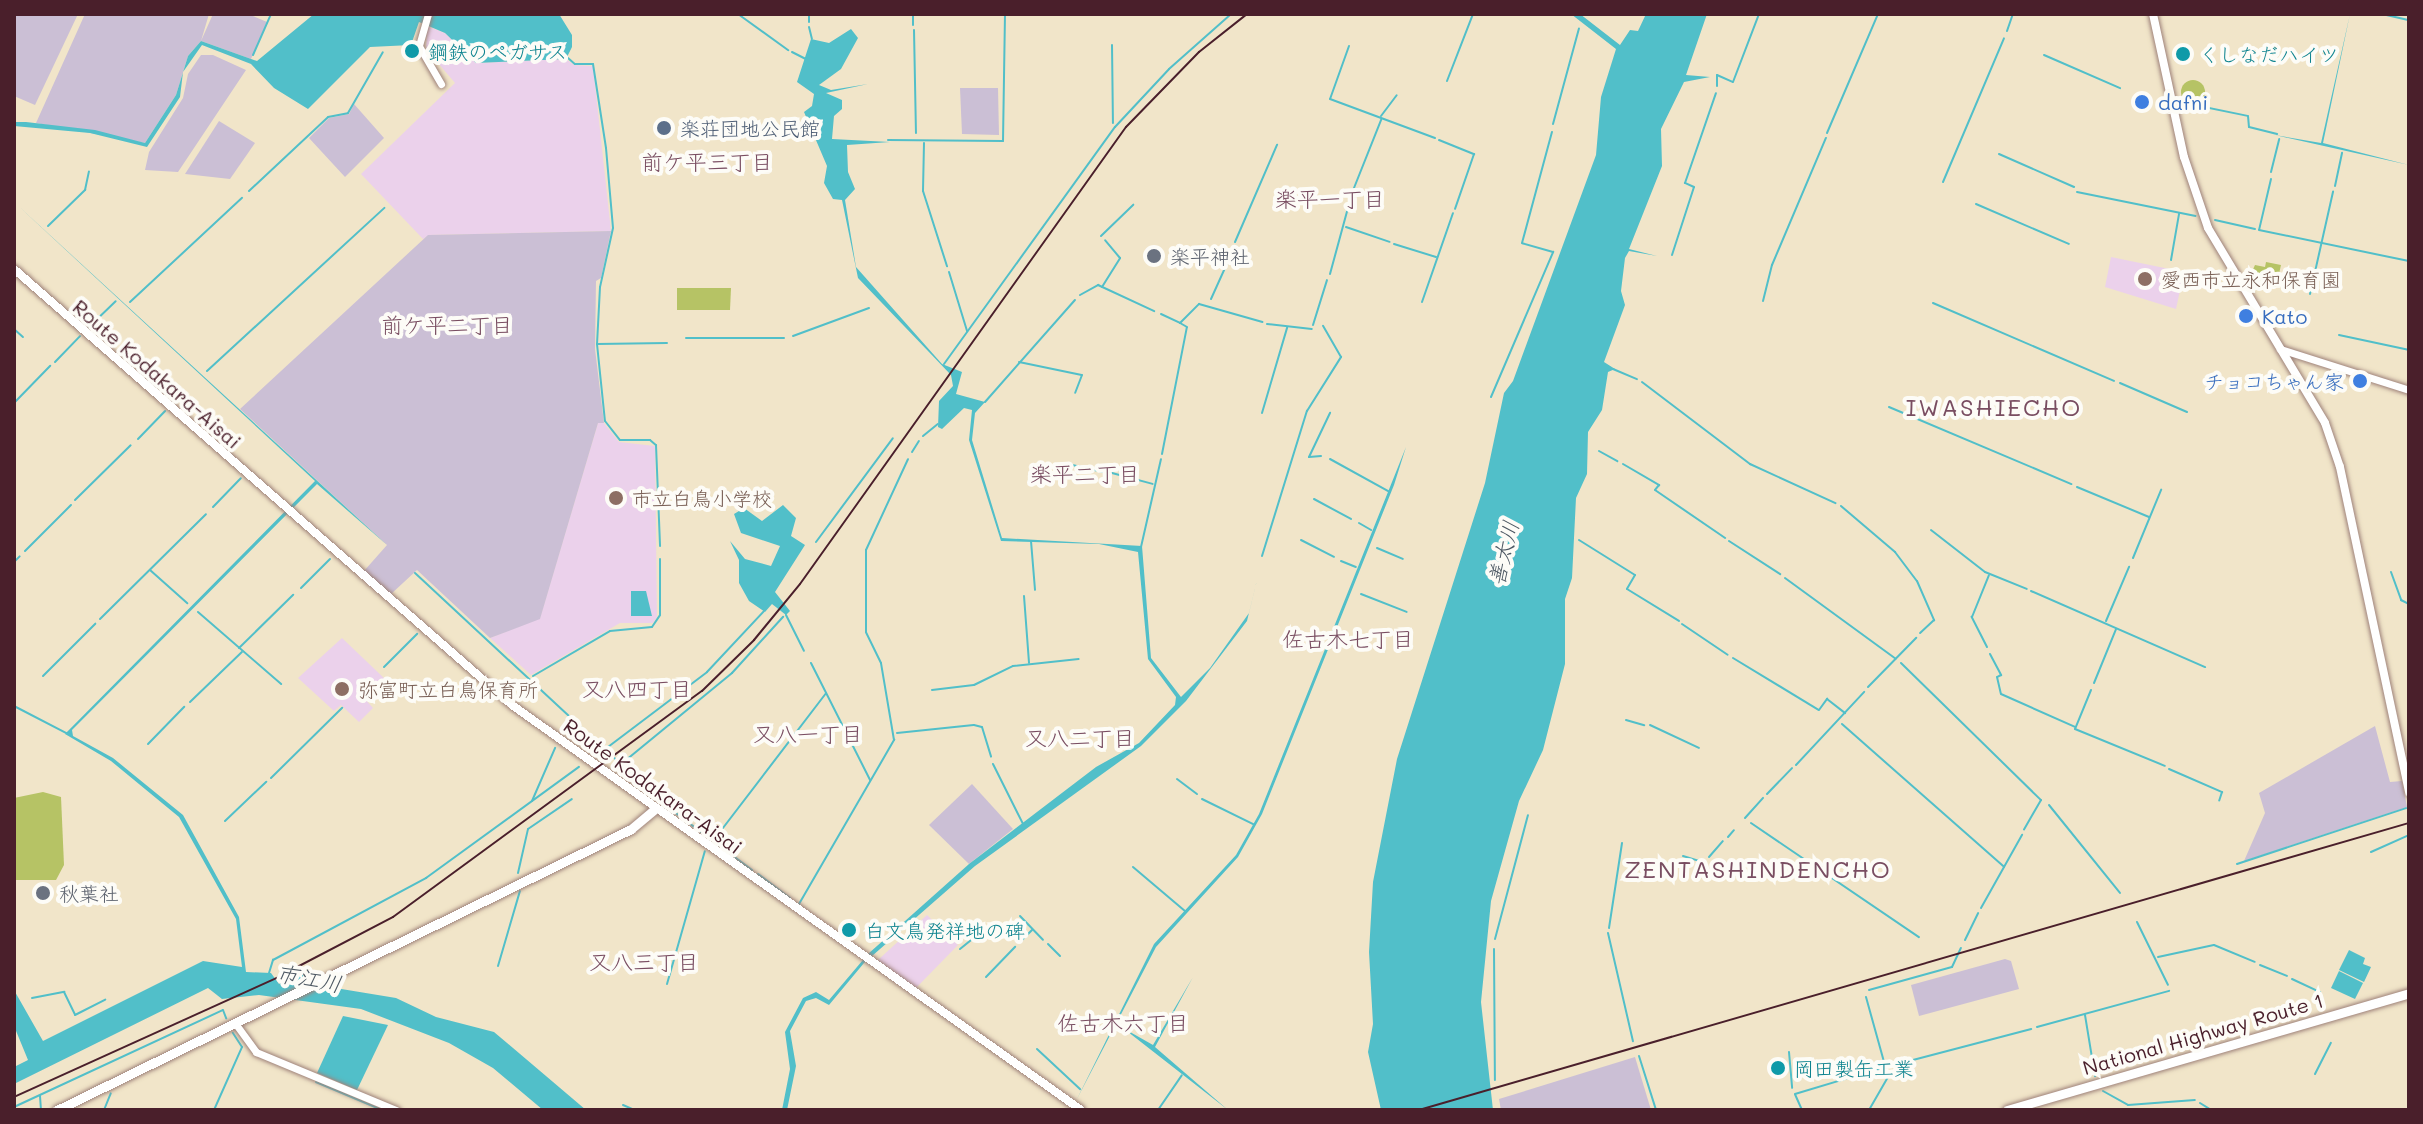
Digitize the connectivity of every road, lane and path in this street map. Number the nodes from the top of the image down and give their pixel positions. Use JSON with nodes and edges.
{"nodes":[{"id":1,"x":428,"y":14,"type":"edge"},
{"id":2,"x":2153,"y":14,"type":"edge"},
{"id":3,"x":441,"y":84,"type":"dead end"},
{"id":4,"x":14,"y":269,"type":"edge"},
{"id":5,"x":2280,"y":349,"type":"junction"},
{"id":6,"x":2409,"y":390,"type":"edge"},
{"id":7,"x":2406,"y":768,"type":"edge"},
{"id":8,"x":2409,"y":793,"type":"edge"},
{"id":9,"x":655,"y":809,"type":"junction"},
{"id":10,"x":2409,"y":993,"type":"edge"},
{"id":11,"x":235,"y":1023,"type":"junction"},
{"id":12,"x":57,"y":1110,"type":"edge"},
{"id":13,"x":396,"y":1110,"type":"edge"},
{"id":14,"x":1081,"y":1110,"type":"edge"},
{"id":15,"x":2007,"y":1110,"type":"edge"}],
"edges":[{"from":1,"to":3,"type":"street"},
{"from":2,"to":5,"type":"main road"},
{"from":4,"to":9,"type":"main road","name":"Route Kodakara-Aisai"},
{"from":5,"to":6,"type":"street"},
{"from":5,"to":7,"type":"main road"},
{"from":7,"to":8,"type":"main road"},
{"from":9,"to":11,"type":"main road"},
{"from":9,"to":14,"type":"main road","name":"Route Kodakara-Aisai"},
{"from":10,"to":15,"type":"main road","name":"National Highway Route 1"},
{"from":11,"to":12,"type":"main road"},
{"from":11,"to":13,"type":"street"}]}
